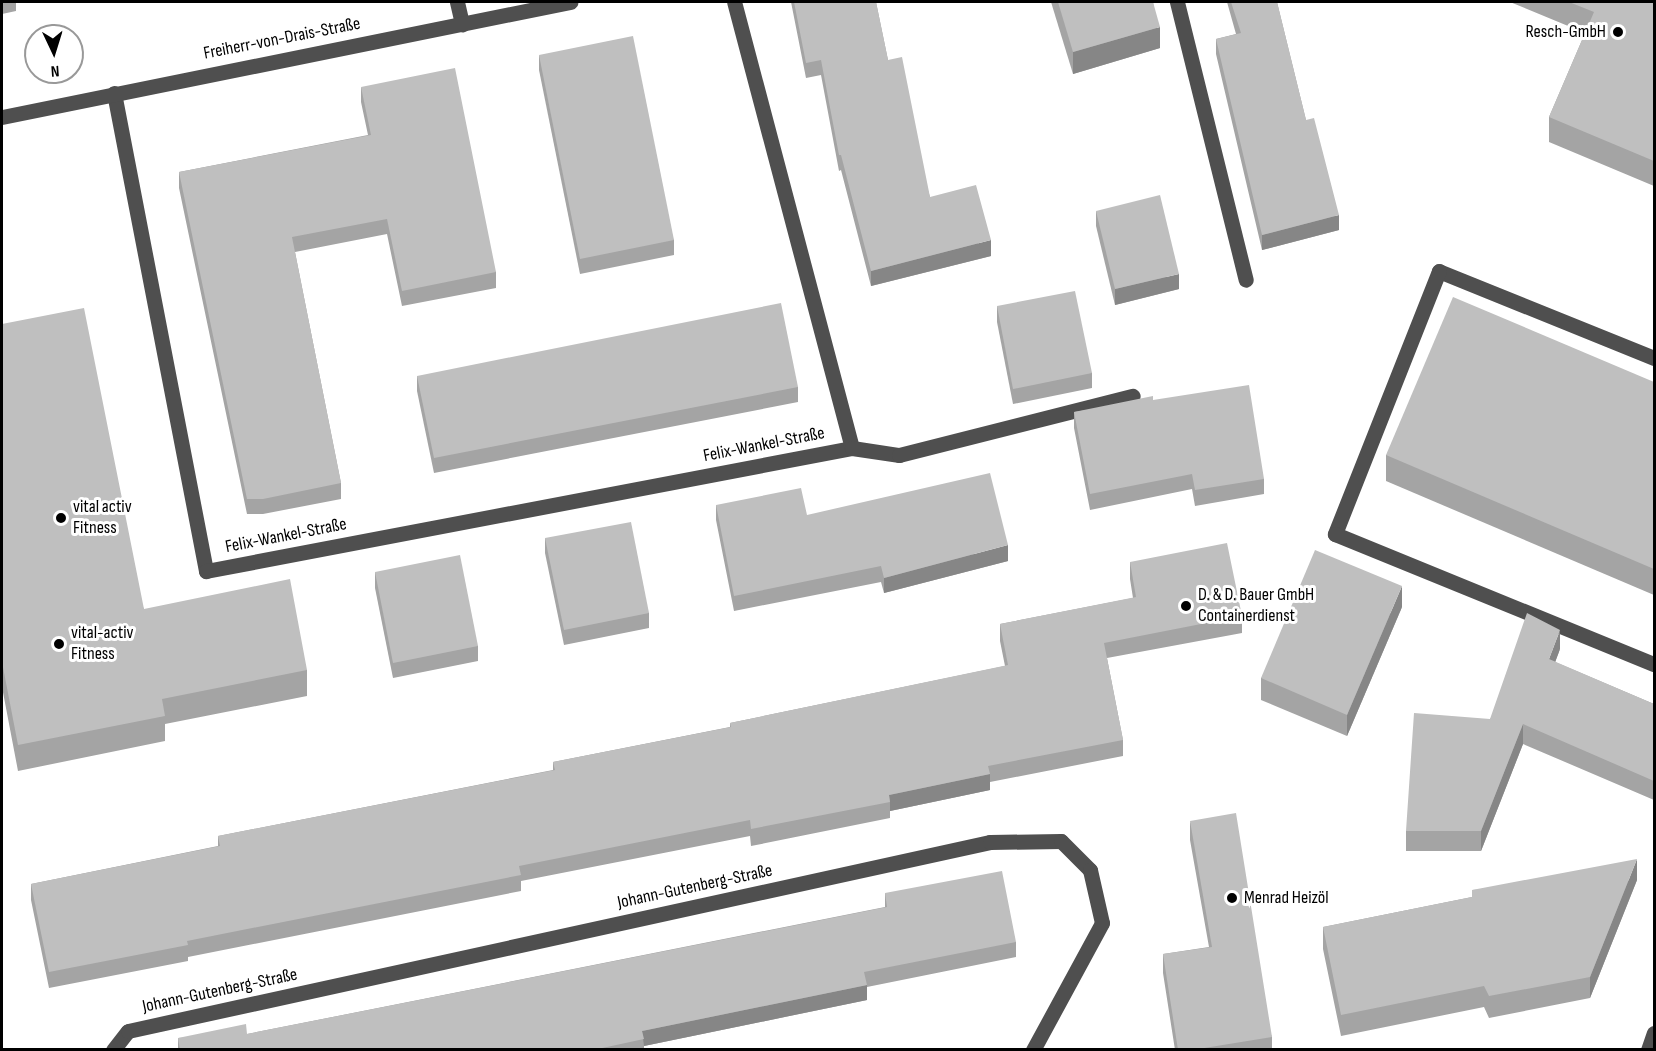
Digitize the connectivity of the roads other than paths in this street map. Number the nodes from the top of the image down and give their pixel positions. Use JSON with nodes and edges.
{"nodes":[{"id":1,"x":457,"y":2,"type":"edge"},
{"id":2,"x":570,"y":2,"type":"edge"},
{"id":3,"x":734,"y":2,"type":"edge"},
{"id":4,"x":1178,"y":2,"type":"edge"},
{"id":5,"x":462,"y":24,"type":"junction"},
{"id":6,"x":114,"y":93,"type":"junction"},
{"id":7,"x":2,"y":117,"type":"edge"},
{"id":8,"x":1246,"y":280,"type":"dead end"},
{"id":9,"x":1654,"y":358,"type":"edge"},
{"id":10,"x":1133,"y":396,"type":"dead end"},
{"id":11,"x":852,"y":448,"type":"junction"},
{"id":12,"x":1654,"y":664,"type":"edge"},
{"id":13,"x":1654,"y":1033,"type":"edge"},
{"id":14,"x":112,"y":1050,"type":"edge"},
{"id":15,"x":1033,"y":1050,"type":"edge"},
{"id":16,"x":1648,"y":1050,"type":"edge"}],
"edges":[{"from":1,"to":5,"type":"street"},
{"from":2,"to":5,"type":"street","name":"Freiherr-von-Drais-Straße"},
{"from":3,"to":11,"type":"street","name":"Felix-Wankel-Straße"},
{"from":4,"to":8,"type":"street"},
{"from":5,"to":6,"type":"street","name":"Freiherr-von-Drais-Straße"},
{"from":6,"to":7,"type":"street","name":"Freiherr-von-Drais-Straße"},
{"from":6,"to":11,"type":"street","name":"Felix-Wankel-Straße"},
{"from":9,"to":12,"type":"street"},
{"from":10,"to":11,"type":"street","name":"Felix-Wankel-Straße"},
{"from":13,"to":16,"type":"street"},
{"from":14,"to":15,"type":"street","name":"Johann-Gutenberg-Straße"}]}
